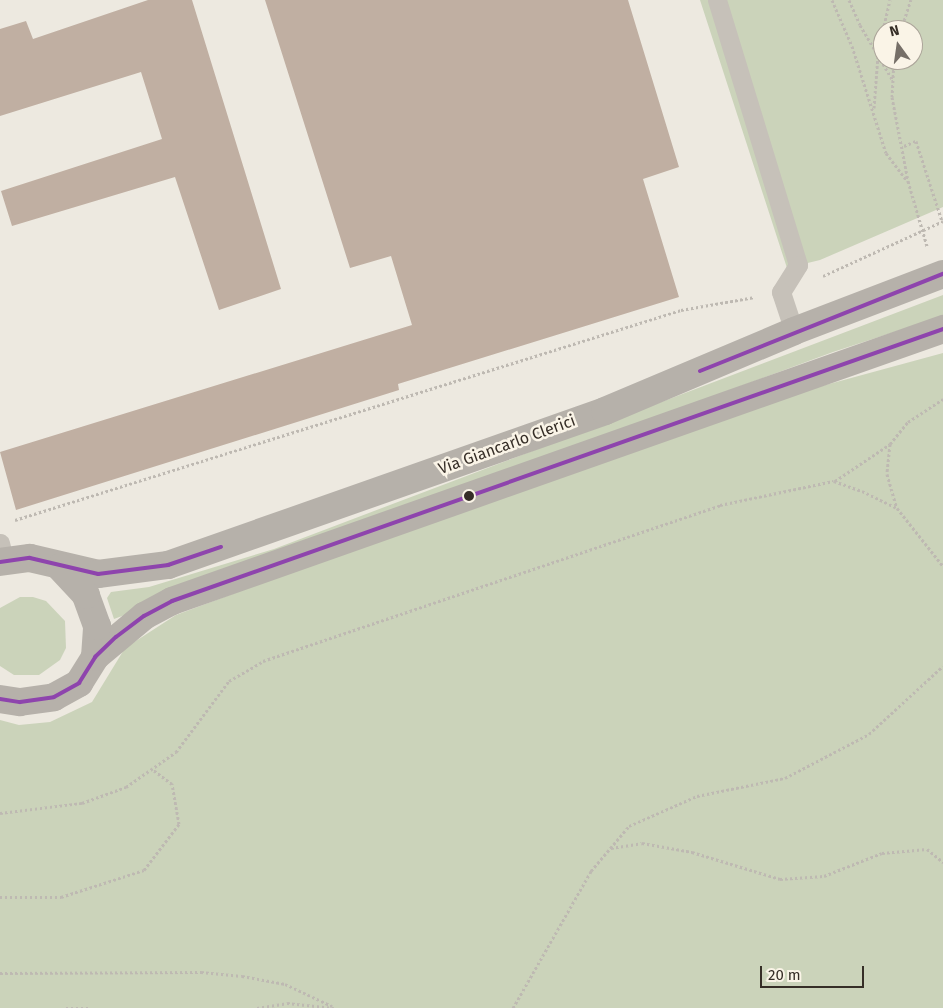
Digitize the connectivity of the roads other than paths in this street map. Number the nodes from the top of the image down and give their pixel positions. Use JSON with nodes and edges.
{"nodes":[{"id":1,"x":717,"y":0,"type":"edge"},
{"id":2,"x":936,"y":264,"type":"edge"},
{"id":3,"x":943,"y":329,"type":"edge"},
{"id":4,"x":794,"y":331,"type":"junction"},
{"id":5,"x":2,"y":555,"type":"edge"},
{"id":6,"x":60,"y":567,"type":"junction"},
{"id":7,"x":95,"y":657,"type":"junction"},
{"id":8,"x":0,"y":699,"type":"edge"}],
"edges":[{"from":1,"to":4,"type":"lane"},
{"from":2,"to":4,"type":"street","name":"Via Giancarlo Clerici"},
{"from":3,"to":7,"type":"street"},
{"from":4,"to":6,"type":"street","name":"Via Giancarlo Clerici"},
{"from":5,"to":6,"type":"street","name":"Via Giancarlo Clerici"},
{"from":6,"to":7,"type":"street"},
{"from":7,"to":8,"type":"street"}]}
